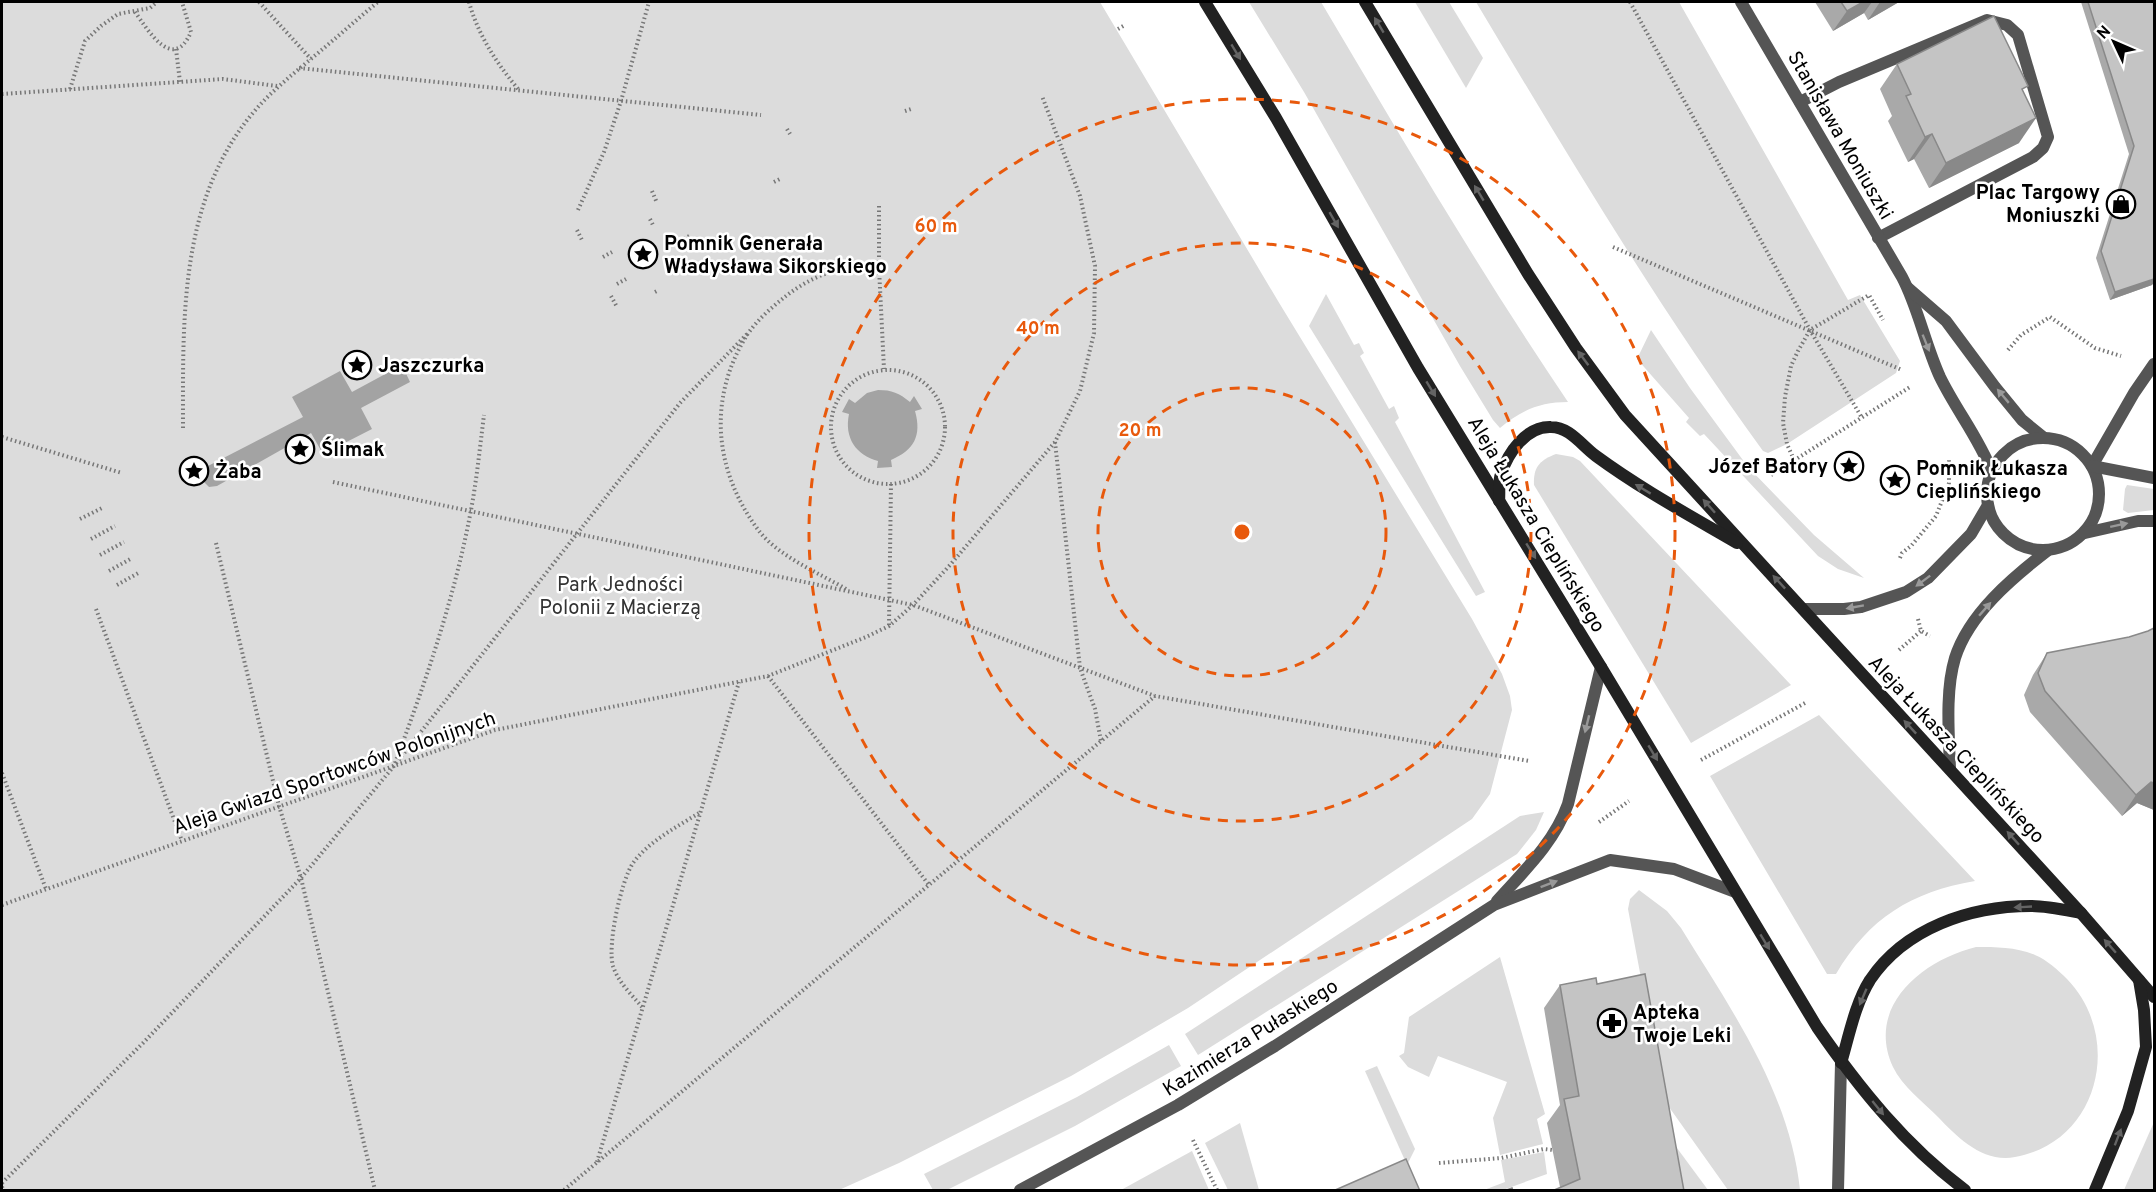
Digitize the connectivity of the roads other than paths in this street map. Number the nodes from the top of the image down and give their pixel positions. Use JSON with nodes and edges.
{"nodes":[{"id":1,"x":1205,"y":2,"type":"edge"},
{"id":2,"x":1365,"y":2,"type":"edge"},
{"id":3,"x":1741,"y":2,"type":"edge"},
{"id":4,"x":1800,"y":102,"type":"junction"},
{"id":5,"x":1878,"y":238,"type":"junction"},
{"id":6,"x":1908,"y":288,"type":"junction"},
{"id":7,"x":2154,"y":364,"type":"edge"},
{"id":8,"x":2044,"y":438,"type":"junction"},
{"id":9,"x":2092,"y":466,"type":"junction"},
{"id":10,"x":1992,"y":472,"type":"junction"},
{"id":11,"x":2154,"y":478,"type":"edge"},
{"id":12,"x":1499,"y":501,"type":"junction"},
{"id":13,"x":1988,"y":505,"type":"junction"},
{"id":14,"x":2154,"y":521,"type":"edge"},
{"id":15,"x":2085,"y":533,"type":"junction"},
{"id":16,"x":1748,"y":549,"type":"junction"},
{"id":17,"x":2047,"y":551,"type":"junction"},
{"id":18,"x":1803,"y":609,"type":"junction"},
{"id":19,"x":1601,"y":667,"type":"junction"},
{"id":20,"x":1950,"y":769,"type":"junction"},
{"id":21,"x":1735,"y":891,"type":"junction"},
{"id":22,"x":1494,"y":905,"type":"junction"},
{"id":23,"x":2081,"y":913,"type":"junction"},
{"id":24,"x":2139,"y":979,"type":"junction"},
{"id":25,"x":2154,"y":997,"type":"edge"},
{"id":26,"x":1841,"y":1063,"type":"junction"},
{"id":27,"x":1020,"y":1191,"type":"edge"},
{"id":28,"x":1838,"y":1191,"type":"edge"},
{"id":29,"x":1965,"y":1191,"type":"edge"},
{"id":30,"x":2095,"y":1191,"type":"edge"}],
"edges":[{"from":1,"to":12,"type":"main road","name":"Aleja Łukasza Cieplińskiego","one_way":true},
{"from":16,"to":2,"type":"main road","name":"Aleja Łukasza Cieplińskiego","one_way":true},
{"from":3,"to":4,"type":"street","name":"Stanisława Moniuszki"},
{"from":4,"to":5,"type":"street","name":"Stanisława Moniuszki"},
{"from":4,"to":5,"type":"street"},
{"from":5,"to":6,"type":"street","name":"Stanisława Moniuszki"},
{"from":8,"to":6,"type":"street","name":"Stanisława Moniuszki","one_way":true},
{"from":6,"to":10,"type":"street","name":"Stanisława Moniuszki","one_way":true},
{"from":7,"to":9,"type":"street"},
{"from":8,"to":9,"type":"street"},
{"from":8,"to":10,"type":"street"},
{"from":9,"to":11,"type":"street"},
{"from":9,"to":15,"type":"street"},
{"from":10,"to":13,"type":"street"},
{"from":16,"to":12,"type":"main road","one_way":true},
{"from":12,"to":19,"type":"main road","name":"Aleja Łukasza Cieplińskiego","one_way":true},
{"from":13,"to":17,"type":"street"},
{"from":13,"to":18,"type":"street","one_way":true},
{"from":15,"to":14,"type":"street","one_way":true},
{"from":15,"to":17,"type":"street"},
{"from":18,"to":16,"type":"main road","name":"Aleja Łukasza Cieplińskiego","one_way":true},
{"from":20,"to":17,"type":"street","one_way":true},
{"from":20,"to":18,"type":"main road","name":"Aleja Łukasza Cieplińskiego","one_way":true},
{"from":19,"to":21,"type":"main road","name":"Aleja Łukasza Cieplińskiego","one_way":true},
{"from":19,"to":22,"type":"street","name":"Kazimierza Pułaskiego","one_way":true},
{"from":23,"to":20,"type":"main road","name":"Aleja Łukasza Cieplińskiego","one_way":true},
{"from":22,"to":21,"type":"street","name":"Kazimierza Pułaskiego","one_way":true},
{"from":21,"to":26,"type":"main road","name":"Aleja Łukasza Cieplińskiego","one_way":true},
{"from":22,"to":27,"type":"street","name":"Kazimierza Pułaskiego"},
{"from":24,"to":23,"type":"main road","name":"Aleja Łukasza Cieplińskiego","one_way":true},
{"from":23,"to":26,"type":"main road","one_way":true},
{"from":24,"to":25,"type":"main road","name":"Aleja Łukasza Cieplińskiego"},
{"from":30,"to":24,"type":"main road","one_way":true},
{"from":26,"to":28,"type":"street"},
{"from":26,"to":29,"type":"main road","name":"Aleja Łukasza Cieplińskiego","one_way":true}]}
